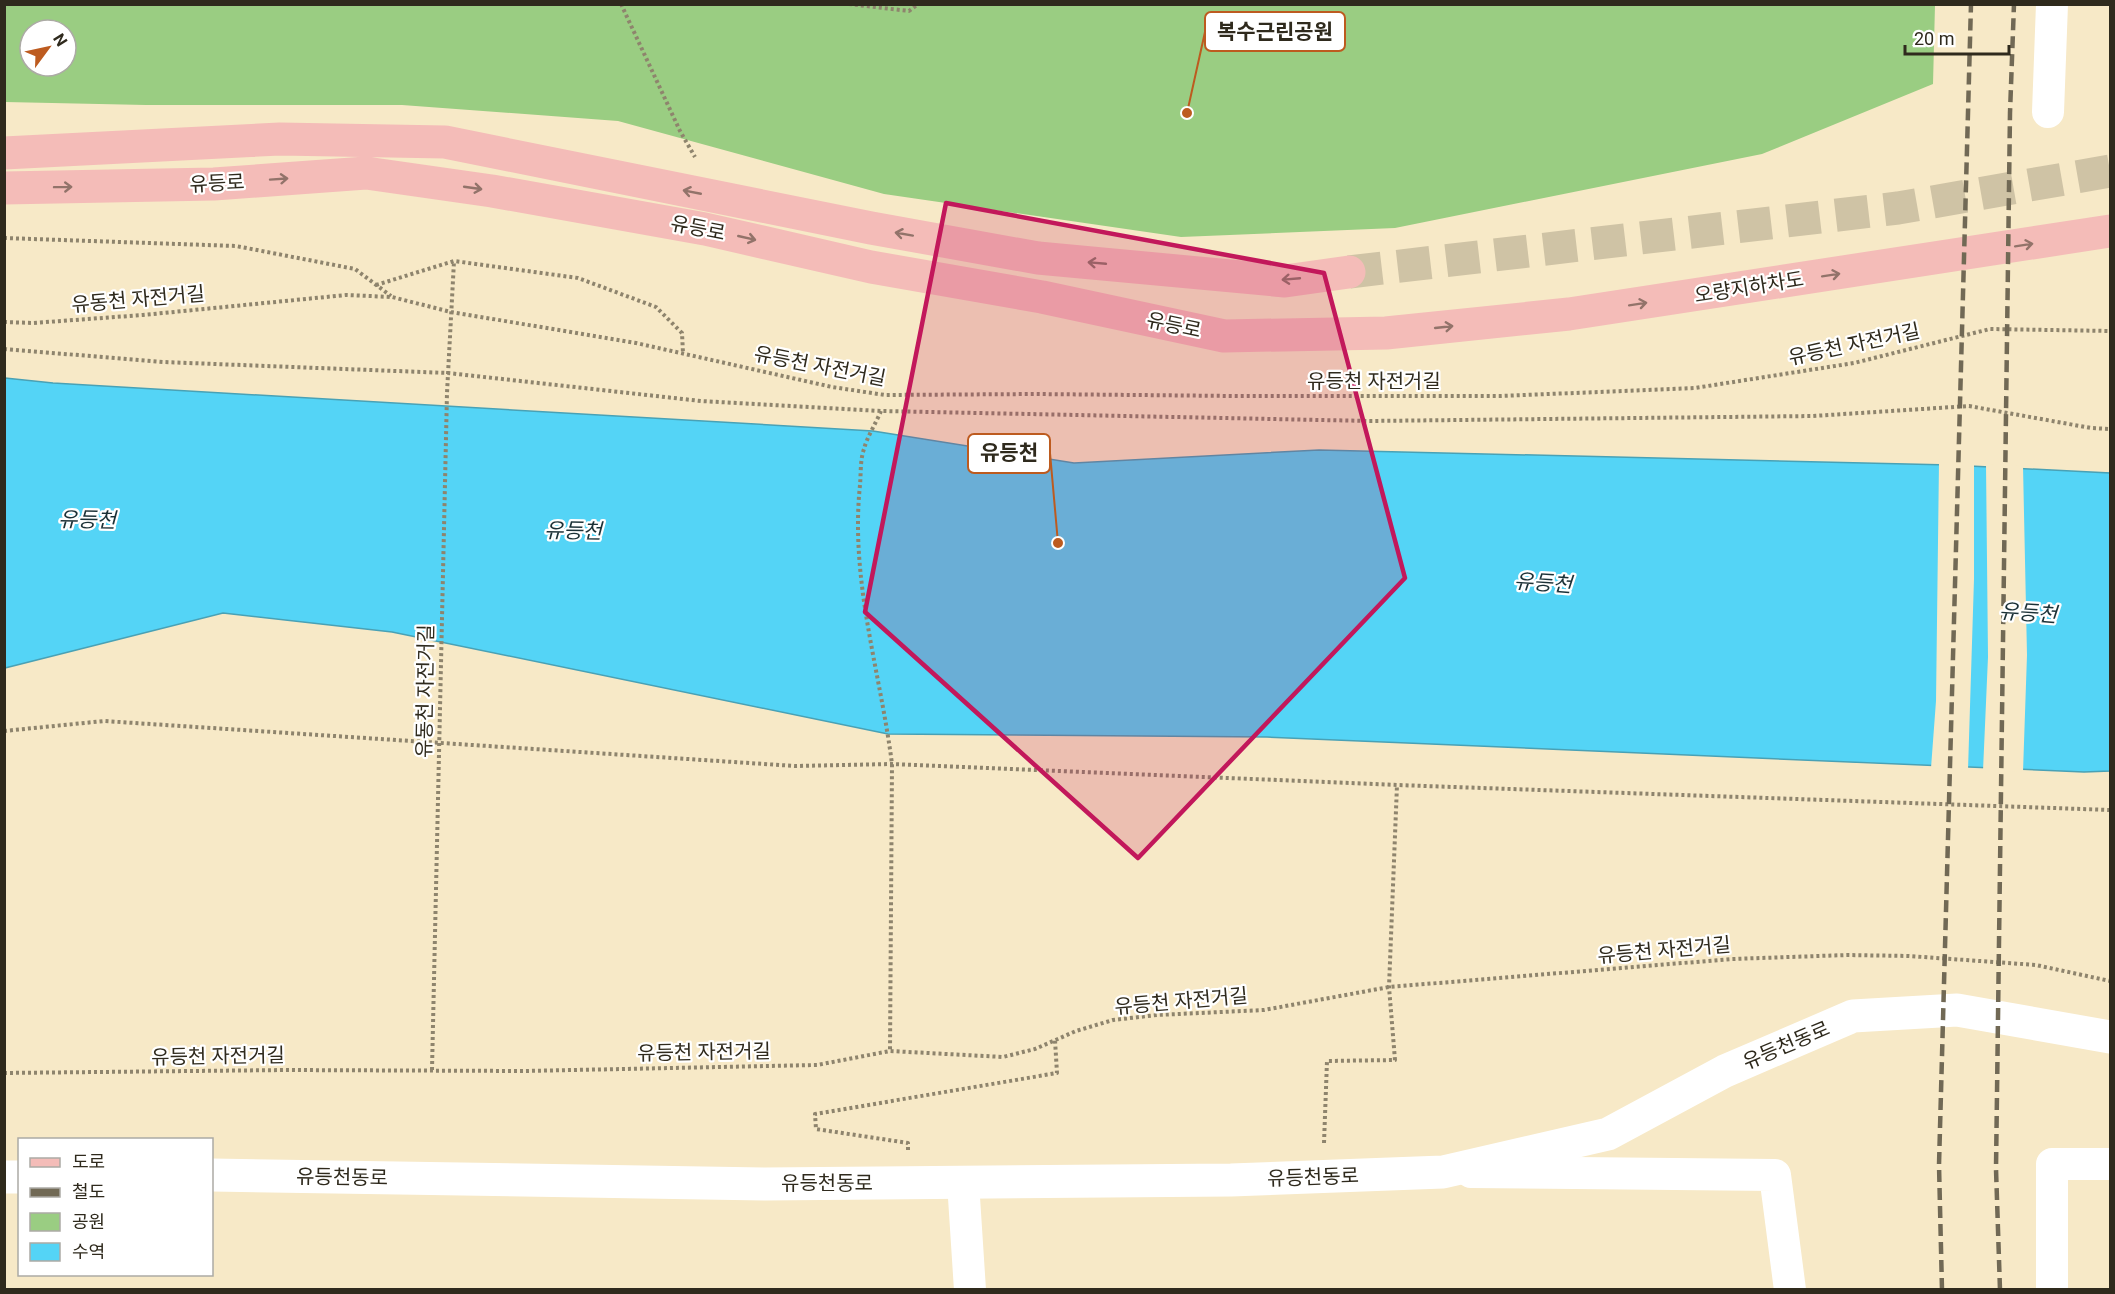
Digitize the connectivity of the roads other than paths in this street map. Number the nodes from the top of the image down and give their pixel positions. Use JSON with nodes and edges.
{"nodes":[{"id":1,"x":2052,"y":4,"type":"edge"},
{"id":2,"x":2048,"y":112,"type":"dead end"},
{"id":3,"x":4,"y":153,"type":"edge"},
{"id":4,"x":4,"y":188,"type":"edge"},
{"id":5,"x":2110,"y":231,"type":"edge"},
{"id":6,"x":1349,"y":272,"type":"tunnel mouth"},
{"id":7,"x":1386,"y":333,"type":"joint"},
{"id":8,"x":2110,"y":1037,"type":"edge"},
{"id":9,"x":2110,"y":1164,"type":"edge"},
{"id":10,"x":1443,"y":1172,"type":"junction"},
{"id":11,"x":213,"y":1175,"type":"edge"},
{"id":12,"x":963,"y":1182,"type":"junction"},
{"id":13,"x":970,"y":1290,"type":"edge"},
{"id":14,"x":1790,"y":1290,"type":"edge"},
{"id":15,"x":2052,"y":1290,"type":"edge"}],
"edges":[{"from":1,"to":2,"type":"street"},
{"from":6,"to":3,"type":"main road","name":"유등로","one_way":true},
{"from":4,"to":7,"type":"main road","name":"유등로","one_way":true},
{"from":7,"to":5,"type":"main road","name":"오량지하차도","one_way":true},
{"from":8,"to":10,"type":"main road","name":"유등천동로"},
{"from":9,"to":15,"type":"street"},
{"from":10,"to":12,"type":"main road","name":"유등천동로"},
{"from":10,"to":14,"type":"street","name":"유등천동로"},
{"from":11,"to":12,"type":"main road","name":"유등천동로"},
{"from":12,"to":13,"type":"street"}]}
